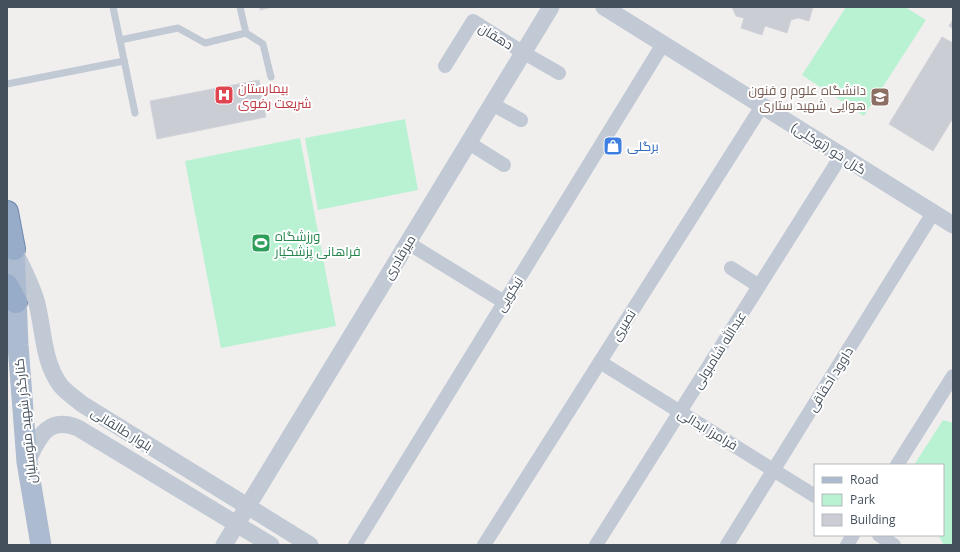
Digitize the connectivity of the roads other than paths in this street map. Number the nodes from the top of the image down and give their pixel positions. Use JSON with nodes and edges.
{"nodes":[{"id":1,"x":112,"y":7,"type":"edge"},
{"id":2,"x":240,"y":7,"type":"edge"},
{"id":3,"x":551,"y":7,"type":"edge"},
{"id":4,"x":604,"y":7,"type":"edge"},
{"id":5,"x":246,"y":33,"type":"junction"},
{"id":6,"x":120,"y":40,"type":"junction"},
{"id":7,"x":663,"y":44,"type":"junction"},
{"id":8,"x":524,"y":53,"type":"junction"},
{"id":9,"x":124,"y":62,"type":"junction"},
{"id":10,"x":445,"y":66,"type":"dead end"},
{"id":11,"x":559,"y":73,"type":"dead end"},
{"id":12,"x":271,"y":77,"type":"dead end"},
{"id":13,"x":7,"y":84,"type":"edge"},
{"id":14,"x":492,"y":104,"type":"junction"},
{"id":15,"x":762,"y":106,"type":"junction"},
{"id":16,"x":135,"y":113,"type":"dead end"},
{"id":17,"x":521,"y":120,"type":"dead end"},
{"id":18,"x":469,"y":143,"type":"junction"},
{"id":19,"x":841,"y":156,"type":"junction"},
{"id":20,"x":504,"y":165,"type":"dead end"},
{"id":21,"x":7,"y":212,"type":"edge"},
{"id":22,"x":933,"y":213,"type":"junction"},
{"id":23,"x":953,"y":225,"type":"edge"},
{"id":24,"x":408,"y":243,"type":"junction"},
{"id":25,"x":14,"y":249,"type":"junction"},
{"id":26,"x":731,"y":268,"type":"dead end"},
{"id":27,"x":759,"y":286,"type":"junction"},
{"id":28,"x":12,"y":293,"type":"edge"},
{"id":29,"x":504,"y":302,"type":"junction"},
{"id":30,"x":600,"y":362,"type":"junction"},
{"id":31,"x":953,"y":376,"type":"edge"},
{"id":32,"x":680,"y":412,"type":"junction"},
{"id":33,"x":27,"y":462,"type":"junction"},
{"id":34,"x":898,"y":464,"type":"edge"},
{"id":35,"x":774,"y":470,"type":"junction"},
{"id":36,"x":814,"y":495,"type":"edge"},
{"id":37,"x":247,"y":507,"type":"junction"},
{"id":38,"x":237,"y":524,"type":"junction"},
{"id":39,"x":852,"y":536,"type":"edge"},
{"id":40,"x":880,"y":536,"type":"edge"},
{"id":41,"x":41,"y":545,"type":"edge"},
{"id":42,"x":224,"y":545,"type":"edge"},
{"id":43,"x":271,"y":545,"type":"edge"},
{"id":44,"x":310,"y":545,"type":"edge"},
{"id":45,"x":355,"y":545,"type":"edge"},
{"id":46,"x":484,"y":545,"type":"edge"},
{"id":47,"x":596,"y":545,"type":"edge"},
{"id":48,"x":727,"y":545,"type":"edge"},
{"id":49,"x":847,"y":545,"type":"edge"},
{"id":50,"x":894,"y":545,"type":"edge"}],
"edges":[{"from":1,"to":6,"type":"lane"},
{"from":2,"to":5,"type":"lane"},
{"from":3,"to":8,"type":"street","name":"میرقادری"},
{"from":4,"to":7,"type":"street","name":"گزل خو (توکلی)"},
{"from":5,"to":6,"type":"lane"},
{"from":5,"to":12,"type":"lane"},
{"from":6,"to":9,"type":"lane"},
{"from":7,"to":15,"type":"street","name":"گزل خو (توکلی)"},
{"from":7,"to":29,"type":"street","name":"نیکویی"},
{"from":8,"to":10,"type":"street","name":"دهقان"},
{"from":8,"to":11,"type":"street"},
{"from":8,"to":14,"type":"street","name":"میرقادری"},
{"from":9,"to":13,"type":"lane"},
{"from":9,"to":16,"type":"lane"},
{"from":14,"to":17,"type":"street"},
{"from":14,"to":18,"type":"street","name":"میرقادری"},
{"from":15,"to":19,"type":"street","name":"گزل خو (توکلی)"},
{"from":15,"to":30,"type":"street","name":"نصیری"},
{"from":18,"to":20,"type":"street"},
{"from":18,"to":24,"type":"street","name":"میرقادری"},
{"from":19,"to":22,"type":"street","name":"گزل خو (توکلی)"},
{"from":19,"to":27,"type":"street","name":"عبدالله شامبولی"},
{"from":21,"to":25,"type":"highway"},
{"from":22,"to":23,"type":"street","name":"گزل خو (توکلی)"},
{"from":22,"to":35,"type":"street","name":"داوود احقاقی"},
{"from":24,"to":29,"type":"street"},
{"from":24,"to":37,"type":"street","name":"میرقادری"},
{"from":25,"to":28,"type":"main road","name":"کنارگذر شهید متوسلیان"},
{"from":25,"to":37,"type":"street","name":"بلوار طالقانی"},
{"from":26,"to":27,"type":"street"},
{"from":27,"to":32,"type":"street","name":"عبدالله شامبولی"},
{"from":28,"to":33,"type":"main road","name":"کنارگذر شهید متوسلیان"},
{"from":29,"to":45,"type":"street","name":"نیکویی"},
{"from":30,"to":32,"type":"street","name":"فرامرز ابدالی"},
{"from":30,"to":46,"type":"street","name":"نصیری"},
{"from":31,"to":34,"type":"street"},
{"from":32,"to":35,"type":"street","name":"فرامرز ابدالی"},
{"from":32,"to":47,"type":"street","name":"عبدالله شامبولی"},
{"from":33,"to":38,"type":"street","name":"بلوار طالقانی"},
{"from":33,"to":41,"type":"main road","name":"کنارگذر شهید متوسلیان"},
{"from":35,"to":36,"type":"street","name":"فرامرز ابدالی"},
{"from":35,"to":48,"type":"street","name":"داوود احقاقی"},
{"from":37,"to":38,"type":"street","name":"میرقادری"},
{"from":37,"to":44,"type":"street","name":"بلوار طالقانی"},
{"from":38,"to":42,"type":"street"},
{"from":38,"to":43,"type":"street","name":"بلوار طالقانی"},
{"from":39,"to":49,"type":"street"},
{"from":40,"to":50,"type":"street"}]}
